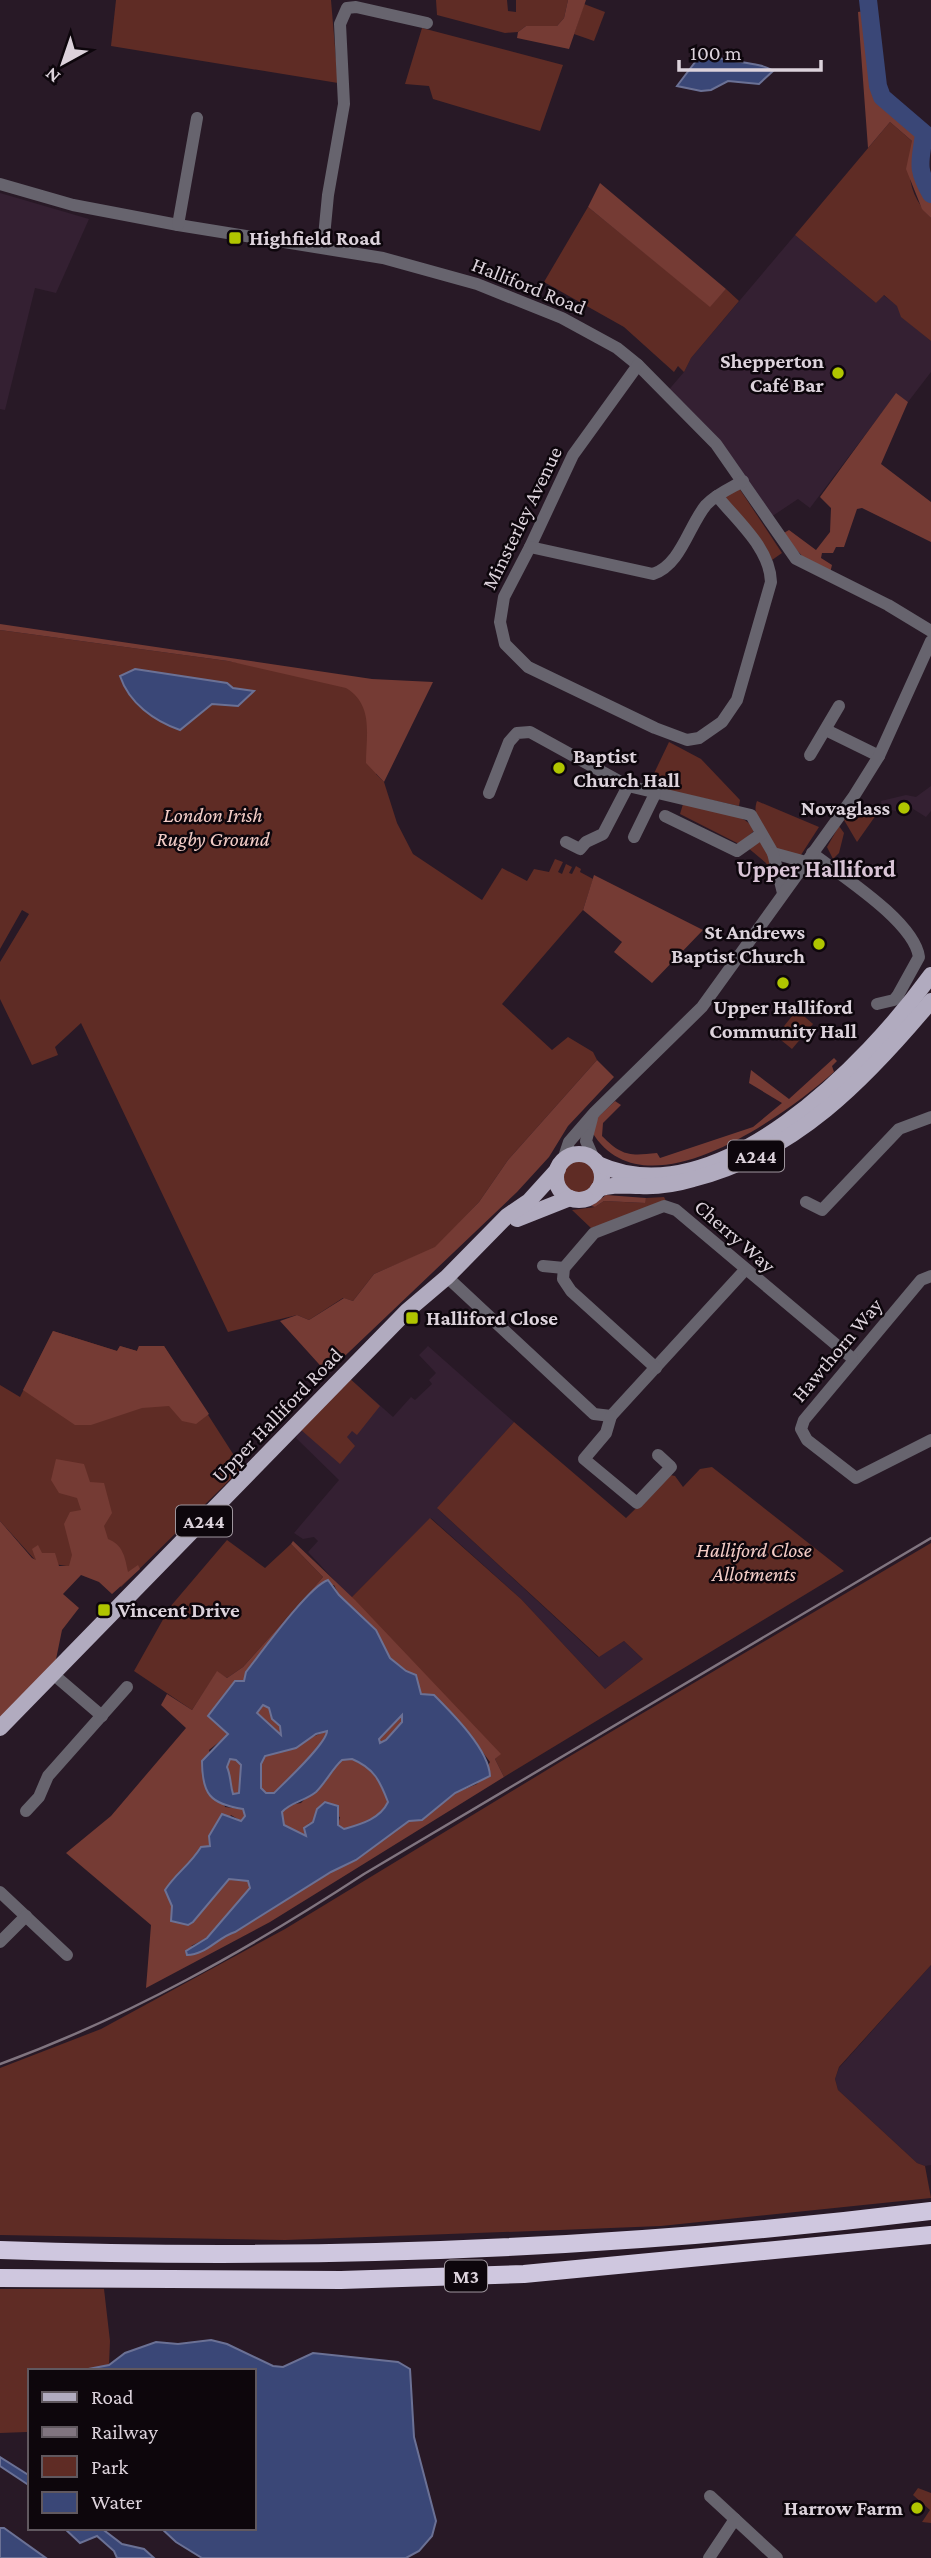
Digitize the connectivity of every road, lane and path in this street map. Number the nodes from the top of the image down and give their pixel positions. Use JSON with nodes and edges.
{"nodes":[{"id":1,"x":428,"y":23,"type":"dead end"},
{"id":2,"x":197,"y":118,"type":"dead end"},
{"id":3,"x":0,"y":184,"type":"edge"},
{"id":4,"x":178,"y":225,"type":"junction"},
{"id":5,"x":323,"y":247,"type":"junction"},
{"id":6,"x":638,"y":365,"type":"junction"},
{"id":7,"x":743,"y":481,"type":"junction"},
{"id":8,"x":717,"y":496,"type":"junction"},
{"id":9,"x":530,"y":547,"type":"junction"},
{"id":10,"x":931,"y":631,"type":"edge"},
{"id":11,"x":931,"y":641,"type":"edge"},
{"id":12,"x":839,"y":706,"type":"dead end"},
{"id":13,"x":826,"y":730,"type":"junction"},
{"id":14,"x":810,"y":755,"type":"dead end"},
{"id":15,"x":879,"y":756,"type":"junction"},
{"id":16,"x":628,"y":786,"type":"junction"},
{"id":17,"x":490,"y":793,"type":"dead end"},
{"id":18,"x":655,"y":794,"type":"junction"},
{"id":19,"x":665,"y":816,"type":"dead end"},
{"id":20,"x":761,"y":834,"type":"junction"},
{"id":21,"x":634,"y":837,"type":"dead end"},
{"id":22,"x":566,"y":842,"type":"dead end"},
{"id":23,"x":773,"y":853,"type":"junction"},
{"id":24,"x":809,"y":858,"type":"junction"},
{"id":25,"x":783,"y":893,"type":"junction"},
{"id":26,"x":931,"y":975,"type":"edge"},
{"id":27,"x":931,"y":999,"type":"edge"},
{"id":28,"x":912,"y":1001,"type":"junction"},
{"id":29,"x":877,"y":1004,"type":"dead end"},
{"id":30,"x":931,"y":1020,"type":"edge"},
{"id":31,"x":911,"y":1026,"type":"junction"},
{"id":32,"x":595,"y":1112,"type":"junction"},
{"id":33,"x":931,"y":1117,"type":"edge"},
{"id":34,"x":596,"y":1162,"type":"junction"},
{"id":35,"x":560,"y":1166,"type":"junction"},
{"id":36,"x":598,"y":1189,"type":"junction"},
{"id":37,"x":570,"y":1198,"type":"junction"},
{"id":38,"x":806,"y":1202,"type":"dead end"},
{"id":39,"x":500,"y":1226,"type":"junction"},
{"id":40,"x":543,"y":1266,"type":"dead end"},
{"id":41,"x":564,"y":1268,"type":"junction"},
{"id":42,"x":745,"y":1270,"type":"junction"},
{"id":43,"x":931,"y":1276,"type":"edge"},
{"id":44,"x":447,"y":1277,"type":"junction"},
{"id":45,"x":852,"y":1358,"type":"junction"},
{"id":46,"x":656,"y":1368,"type":"junction"},
{"id":47,"x":611,"y":1416,"type":"junction"},
{"id":48,"x":931,"y":1440,"type":"edge"},
{"id":49,"x":659,"y":1455,"type":"dead end"},
{"id":50,"x":53,"y":1674,"type":"junction"},
{"id":51,"x":127,"y":1688,"type":"dead end"},
{"id":52,"x":102,"y":1716,"type":"junction"},
{"id":53,"x":0,"y":1728,"type":"edge"},
{"id":54,"x":26,"y":1811,"type":"dead end"},
{"id":55,"x":0,"y":1892,"type":"edge"},
{"id":56,"x":26,"y":1916,"type":"junction"},
{"id":57,"x":0,"y":1942,"type":"edge"},
{"id":58,"x":67,"y":1955,"type":"dead end"},
{"id":59,"x":931,"y":2211,"type":"edge"},
{"id":60,"x":931,"y":2235,"type":"edge"},
{"id":61,"x":0,"y":2250,"type":"edge"},
{"id":62,"x":0,"y":2278,"type":"edge"},
{"id":63,"x":710,"y":2496,"type":"dead end"},
{"id":64,"x":735,"y":2519,"type":"junction"},
{"id":65,"x":709,"y":2558,"type":"edge"},
{"id":66,"x":777,"y":2558,"type":"edge"}],
"edges":[{"from":1,"to":5,"type":"street"},
{"from":2,"to":4,"type":"street"},
{"from":3,"to":4,"type":"street","name":"Halliford Road"},
{"from":4,"to":5,"type":"street","name":"Halliford Road"},
{"from":5,"to":6,"type":"street","name":"Halliford Road"},
{"from":6,"to":7,"type":"street","name":"Halliford Road"},
{"from":6,"to":9,"type":"street","name":"Minsterley Avenue"},
{"from":7,"to":8,"type":"street"},
{"from":7,"to":10,"type":"street","name":"Halliford Road"},
{"from":8,"to":9,"type":"street"},
{"from":8,"to":9,"type":"street","name":"Minsterley Avenue"},
{"from":11,"to":15,"type":"street","name":"Upper Halliford Road"},
{"from":12,"to":13,"type":"street"},
{"from":13,"to":14,"type":"street"},
{"from":13,"to":15,"type":"street"},
{"from":15,"to":24,"type":"street","name":"Upper Halliford Road"},
{"from":16,"to":17,"type":"street"},
{"from":16,"to":18,"type":"street"},
{"from":16,"to":22,"type":"street"},
{"from":18,"to":20,"type":"street"},
{"from":18,"to":21,"type":"street"},
{"from":19,"to":20,"type":"street"},
{"from":20,"to":23,"type":"street"},
{"from":23,"to":24,"type":"street"},
{"from":23,"to":25,"type":"street"},
{"from":24,"to":25,"type":"street","name":"Upper Halliford Road"},
{"from":24,"to":29,"type":"street"},
{"from":25,"to":32,"type":"street","name":"Upper Halliford Road"},
{"from":26,"to":28,"type":"main road","number":"A244"},
{"from":27,"to":28,"type":"street"},
{"from":27,"to":31,"type":"main road","number":"A244"},
{"from":28,"to":34,"type":"main road","number":"A244"},
{"from":30,"to":31,"type":"street"},
{"from":31,"to":36,"type":"main road","number":"A244"},
{"from":32,"to":34,"type":"street"},
{"from":32,"to":35,"type":"street","name":"Upper Halliford Road"},
{"from":33,"to":38,"type":"street"},
{"from":34,"to":35,"type":"main road"},
{"from":34,"to":36,"type":"main road"},
{"from":35,"to":37,"type":"main road"},
{"from":35,"to":39,"type":"main road","name":"Upper Halliford Road","number":"A244"},
{"from":36,"to":37,"type":"main road"},
{"from":37,"to":39,"type":"main road","name":"Upper Halliford Road","number":"A244"},
{"from":39,"to":44,"type":"main road","name":"Upper Halliford Road","number":"A244"},
{"from":40,"to":41,"type":"street"},
{"from":41,"to":42,"type":"street","name":"Cherry Way"},
{"from":41,"to":46,"type":"street"},
{"from":42,"to":45,"type":"street","name":"Cherry Way"},
{"from":42,"to":46,"type":"street"},
{"from":43,"to":45,"type":"street","name":"Hawthorn Way"},
{"from":44,"to":47,"type":"street"},
{"from":44,"to":50,"type":"main road","name":"Upper Halliford Road","number":"A244"},
{"from":45,"to":48,"type":"street","name":"Hawthorn Way"},
{"from":46,"to":47,"type":"street"},
{"from":47,"to":49,"type":"street"},
{"from":50,"to":52,"type":"street"},
{"from":50,"to":53,"type":"main road","name":"Upper Halliford Road","number":"A244"},
{"from":51,"to":52,"type":"street"},
{"from":52,"to":54,"type":"street"},
{"from":55,"to":56,"type":"street"},
{"from":56,"to":57,"type":"street"},
{"from":56,"to":58,"type":"street"},
{"from":59,"to":61,"type":"highway","number":"M3"},
{"from":60,"to":62,"type":"highway","number":"M3"},
{"from":63,"to":64,"type":"street"},
{"from":64,"to":65,"type":"street"},
{"from":64,"to":66,"type":"street"}]}
